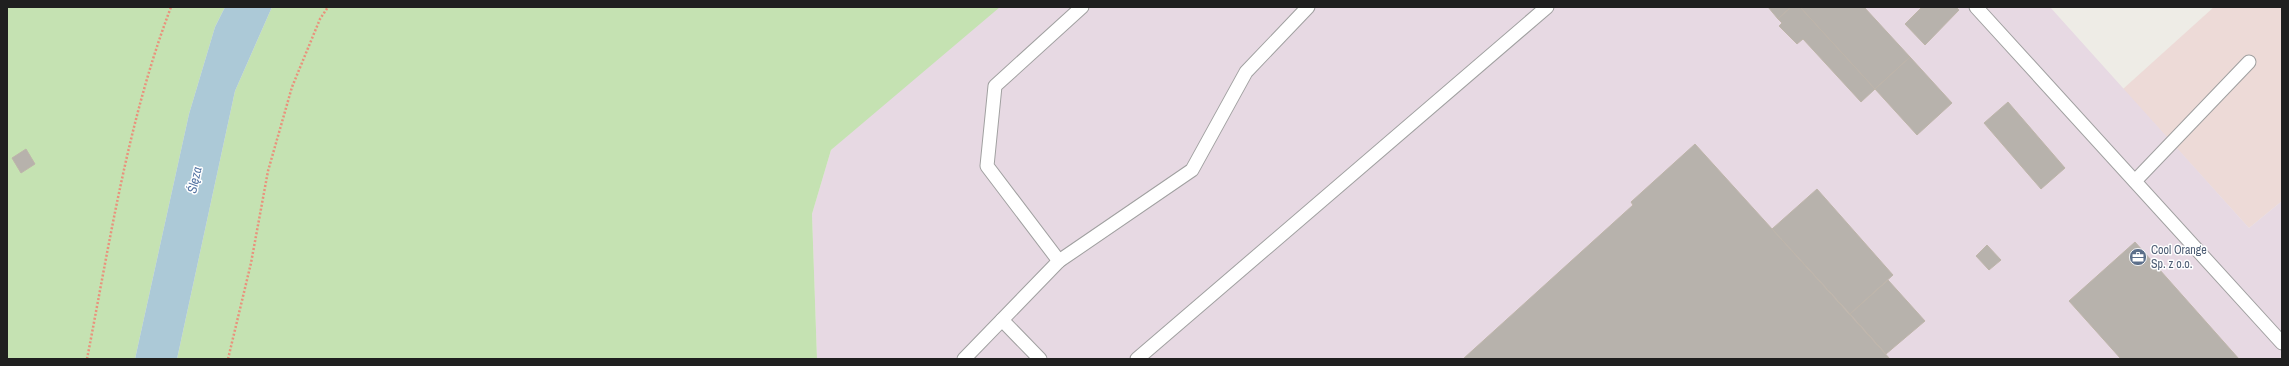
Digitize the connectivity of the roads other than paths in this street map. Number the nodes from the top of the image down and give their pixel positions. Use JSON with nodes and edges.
{"nodes":[{"id":1,"x":1082,"y":7,"type":"edge"},
{"id":2,"x":1308,"y":7,"type":"edge"},
{"id":3,"x":1547,"y":7,"type":"edge"},
{"id":4,"x":1976,"y":7,"type":"edge"},
{"id":5,"x":2249,"y":62,"type":"dead end"},
{"id":6,"x":2136,"y":181,"type":"junction"},
{"id":7,"x":1059,"y":261,"type":"junction"},
{"id":8,"x":1002,"y":320,"type":"junction"},
{"id":9,"x":2282,"y":343,"type":"edge"},
{"id":10,"x":964,"y":359,"type":"edge"},
{"id":11,"x":1040,"y":359,"type":"edge"},
{"id":12,"x":1137,"y":359,"type":"edge"}],
"edges":[{"from":1,"to":7,"type":"lane"},
{"from":2,"to":7,"type":"lane"},
{"from":3,"to":12,"type":"lane"},
{"from":4,"to":6,"type":"lane"},
{"from":5,"to":6,"type":"lane"},
{"from":6,"to":9,"type":"lane"},
{"from":7,"to":8,"type":"lane"},
{"from":8,"to":10,"type":"lane"},
{"from":8,"to":11,"type":"lane"}]}
